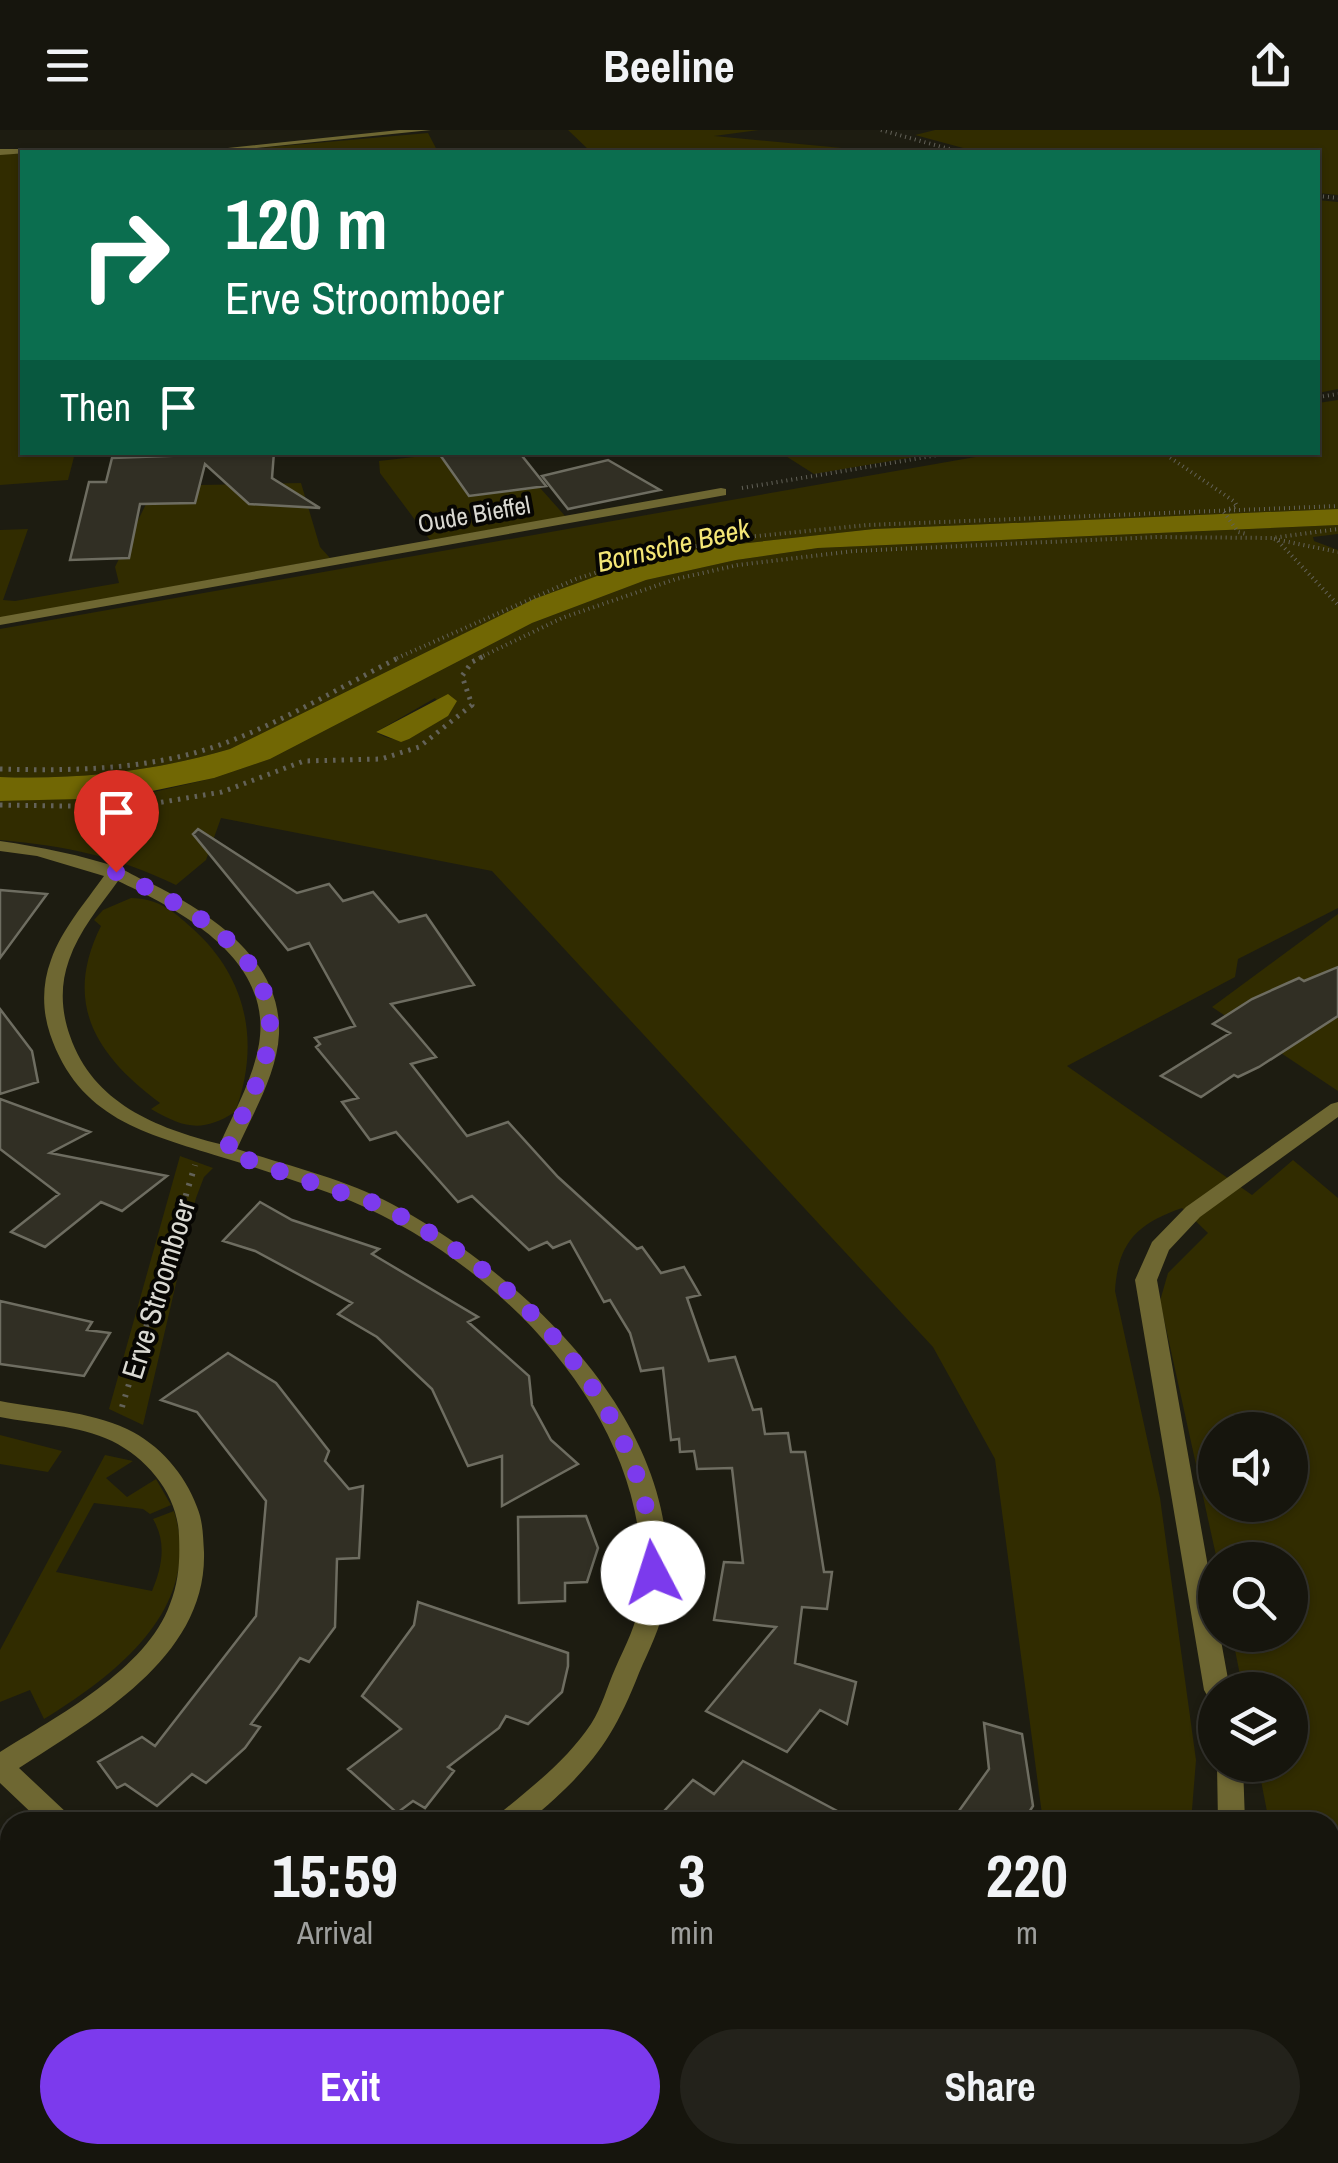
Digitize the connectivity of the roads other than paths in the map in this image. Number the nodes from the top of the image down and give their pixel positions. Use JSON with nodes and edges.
{"nodes":[{"id":1,"x":427,"y":130,"type":"edge"},
{"id":2,"x":216,"y":150,"type":"edge"},
{"id":3,"x":721,"y":492,"type":"road end"},
{"id":4,"x":0,"y":621,"type":"edge"},
{"id":5,"x":0,"y":846,"type":"edge"},
{"id":6,"x":116,"y":872,"type":"junction"},
{"id":7,"x":1338,"y":1108,"type":"edge"},
{"id":8,"x":226,"y":1152,"type":"junction"},
{"id":9,"x":0,"y":1409,"type":"edge"},
{"id":10,"x":1214,"y":1672,"type":"edge"},
{"id":11,"x":1231,"y":1782,"type":"edge"},
{"id":12,"x":48,"y":1812,"type":"edge"},
{"id":13,"x":521,"y":1812,"type":"edge"},
{"id":14,"x":1232,"y":1812,"type":"edge"}],
"edges":[{"from":1,"to":2,"type":"street"},
{"from":3,"to":4,"type":"street","name":"Oude Bieffel"},
{"from":5,"to":6,"type":"street"},
{"from":6,"to":8,"type":"street"},
{"from":6,"to":8,"type":"street"},
{"from":7,"to":10,"type":"street"},
{"from":8,"to":13,"type":"street"},
{"from":9,"to":12,"type":"street"},
{"from":11,"to":14,"type":"street"}]}
